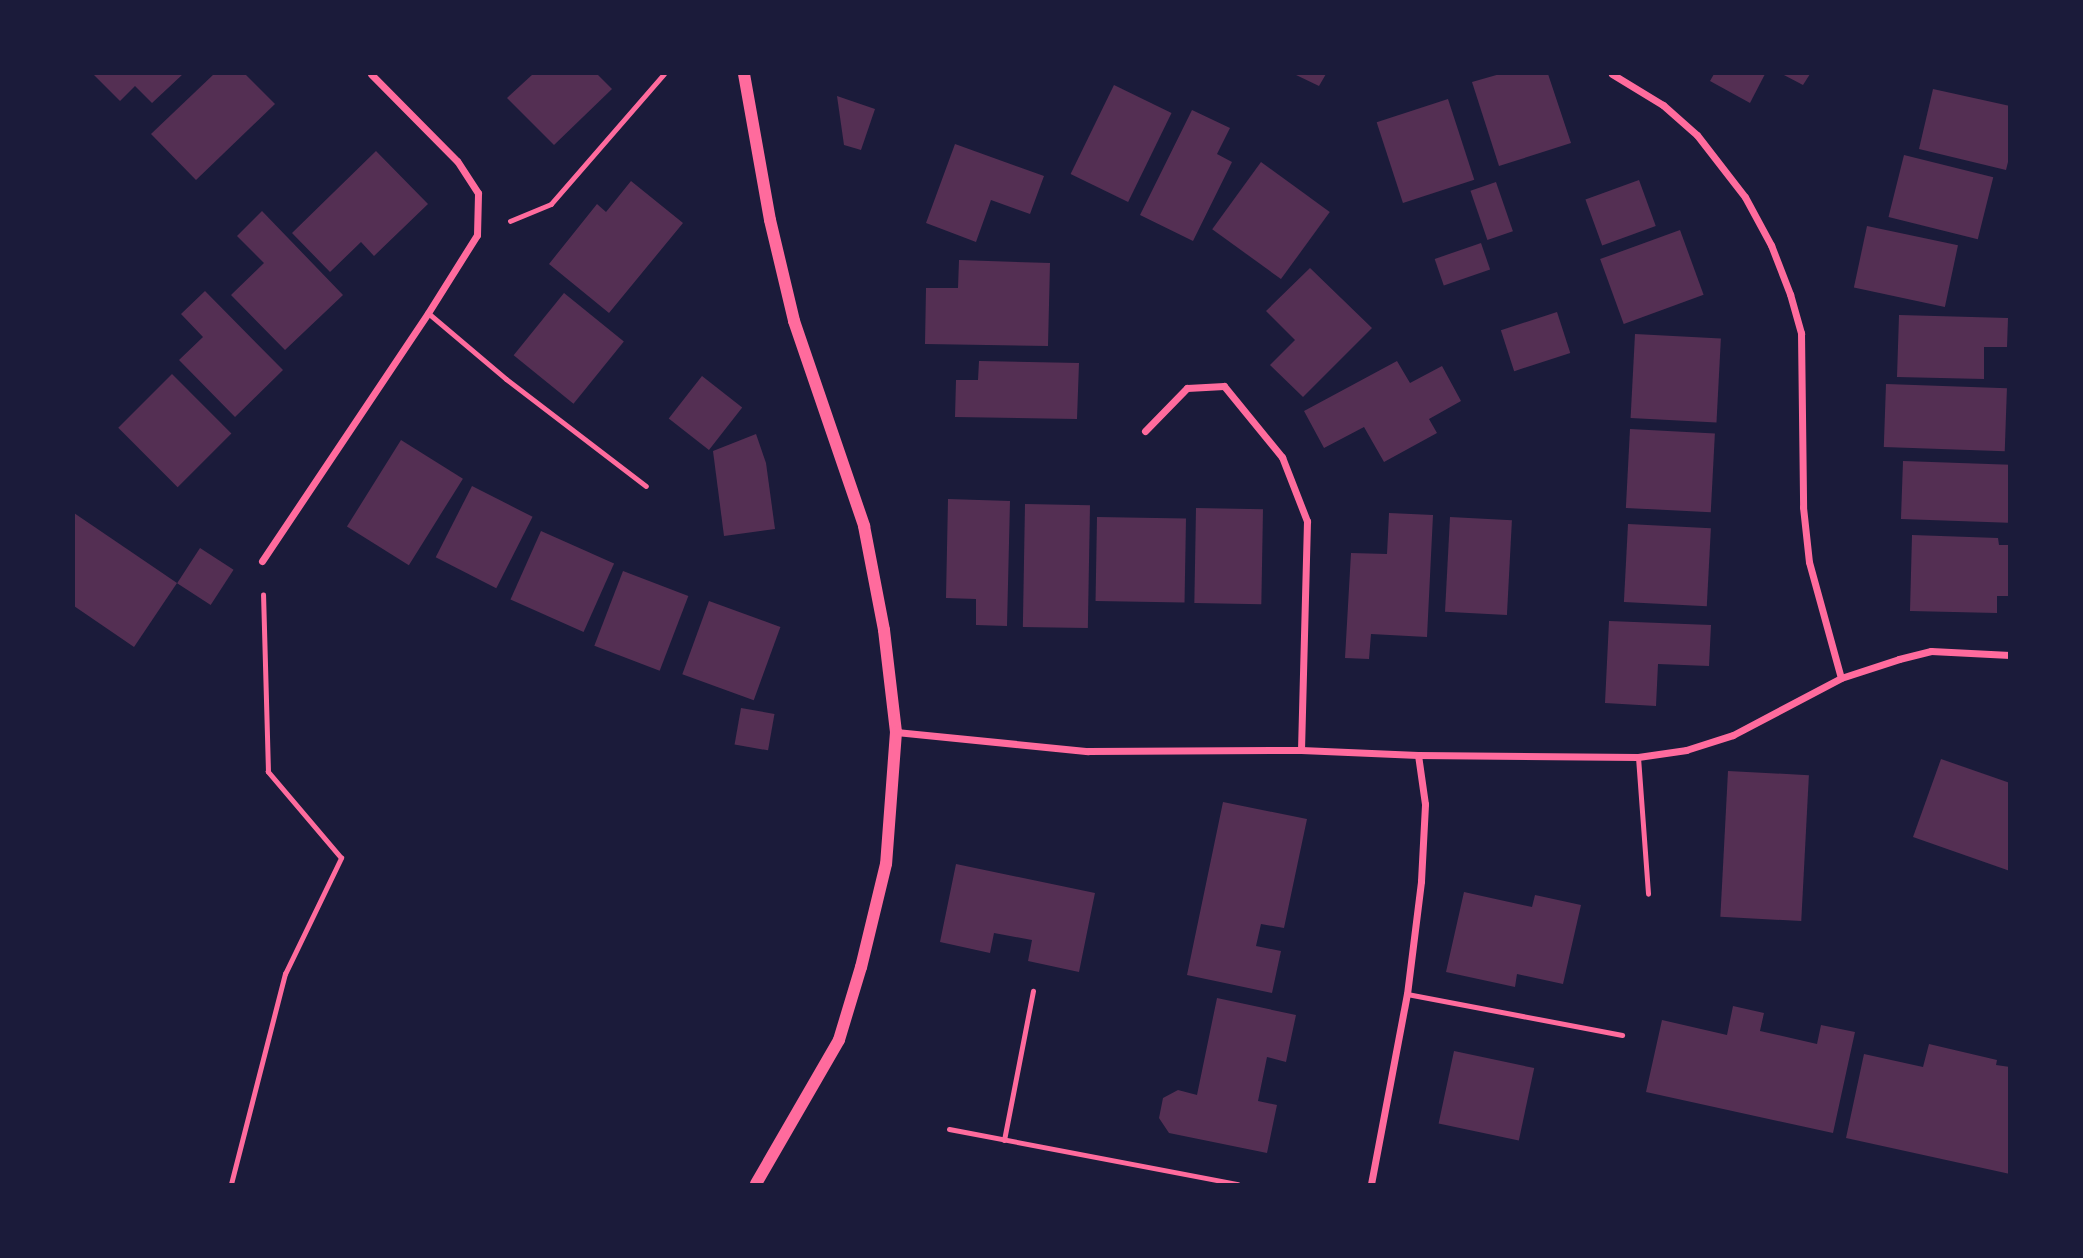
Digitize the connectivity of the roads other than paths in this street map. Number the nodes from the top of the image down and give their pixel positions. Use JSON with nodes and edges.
{"nodes":[{"id":1,"x":371,"y":74,"type":"edge"},
{"id":2,"x":744,"y":74,"type":"edge"},
{"id":3,"x":1612,"y":74,"type":"edge"},
{"id":4,"x":428,"y":313,"type":"junction"},
{"id":5,"x":1145,"y":431,"type":"dead end"},
{"id":6,"x":646,"y":486,"type":"dead end"},
{"id":7,"x":262,"y":561,"type":"road end"},
{"id":8,"x":2010,"y":655,"type":"edge"},
{"id":9,"x":1841,"y":678,"type":"junction"},
{"id":10,"x":896,"y":732,"type":"junction"},
{"id":11,"x":1301,"y":750,"type":"junction"},
{"id":12,"x":1418,"y":755,"type":"junction"},
{"id":13,"x":1639,"y":757,"type":"junction"},
{"id":14,"x":1648,"y":894,"type":"dead end"},
{"id":15,"x":1033,"y":991,"type":"dead end"},
{"id":16,"x":1406,"y":994,"type":"junction"},
{"id":17,"x":1622,"y":1035,"type":"dead end"},
{"id":18,"x":949,"y":1129,"type":"dead end"},
{"id":19,"x":1004,"y":1140,"type":"junction"},
{"id":20,"x":756,"y":1185,"type":"edge"},
{"id":21,"x":1238,"y":1185,"type":"edge"},
{"id":22,"x":1371,"y":1185,"type":"edge"}],
"edges":[{"from":1,"to":4,"type":"street"},
{"from":2,"to":10,"type":"street"},
{"from":3,"to":9,"type":"street"},
{"from":4,"to":6,"type":"lane"},
{"from":4,"to":7,"type":"street"},
{"from":5,"to":11,"type":"street"},
{"from":8,"to":9,"type":"street"},
{"from":9,"to":13,"type":"street"},
{"from":10,"to":11,"type":"street"},
{"from":10,"to":20,"type":"street"},
{"from":11,"to":12,"type":"street"},
{"from":12,"to":13,"type":"street"},
{"from":12,"to":16,"type":"street"},
{"from":13,"to":14,"type":"lane"},
{"from":15,"to":19,"type":"lane"},
{"from":16,"to":17,"type":"lane"},
{"from":16,"to":22,"type":"street"},
{"from":18,"to":19,"type":"lane"},
{"from":19,"to":21,"type":"lane"}]}
